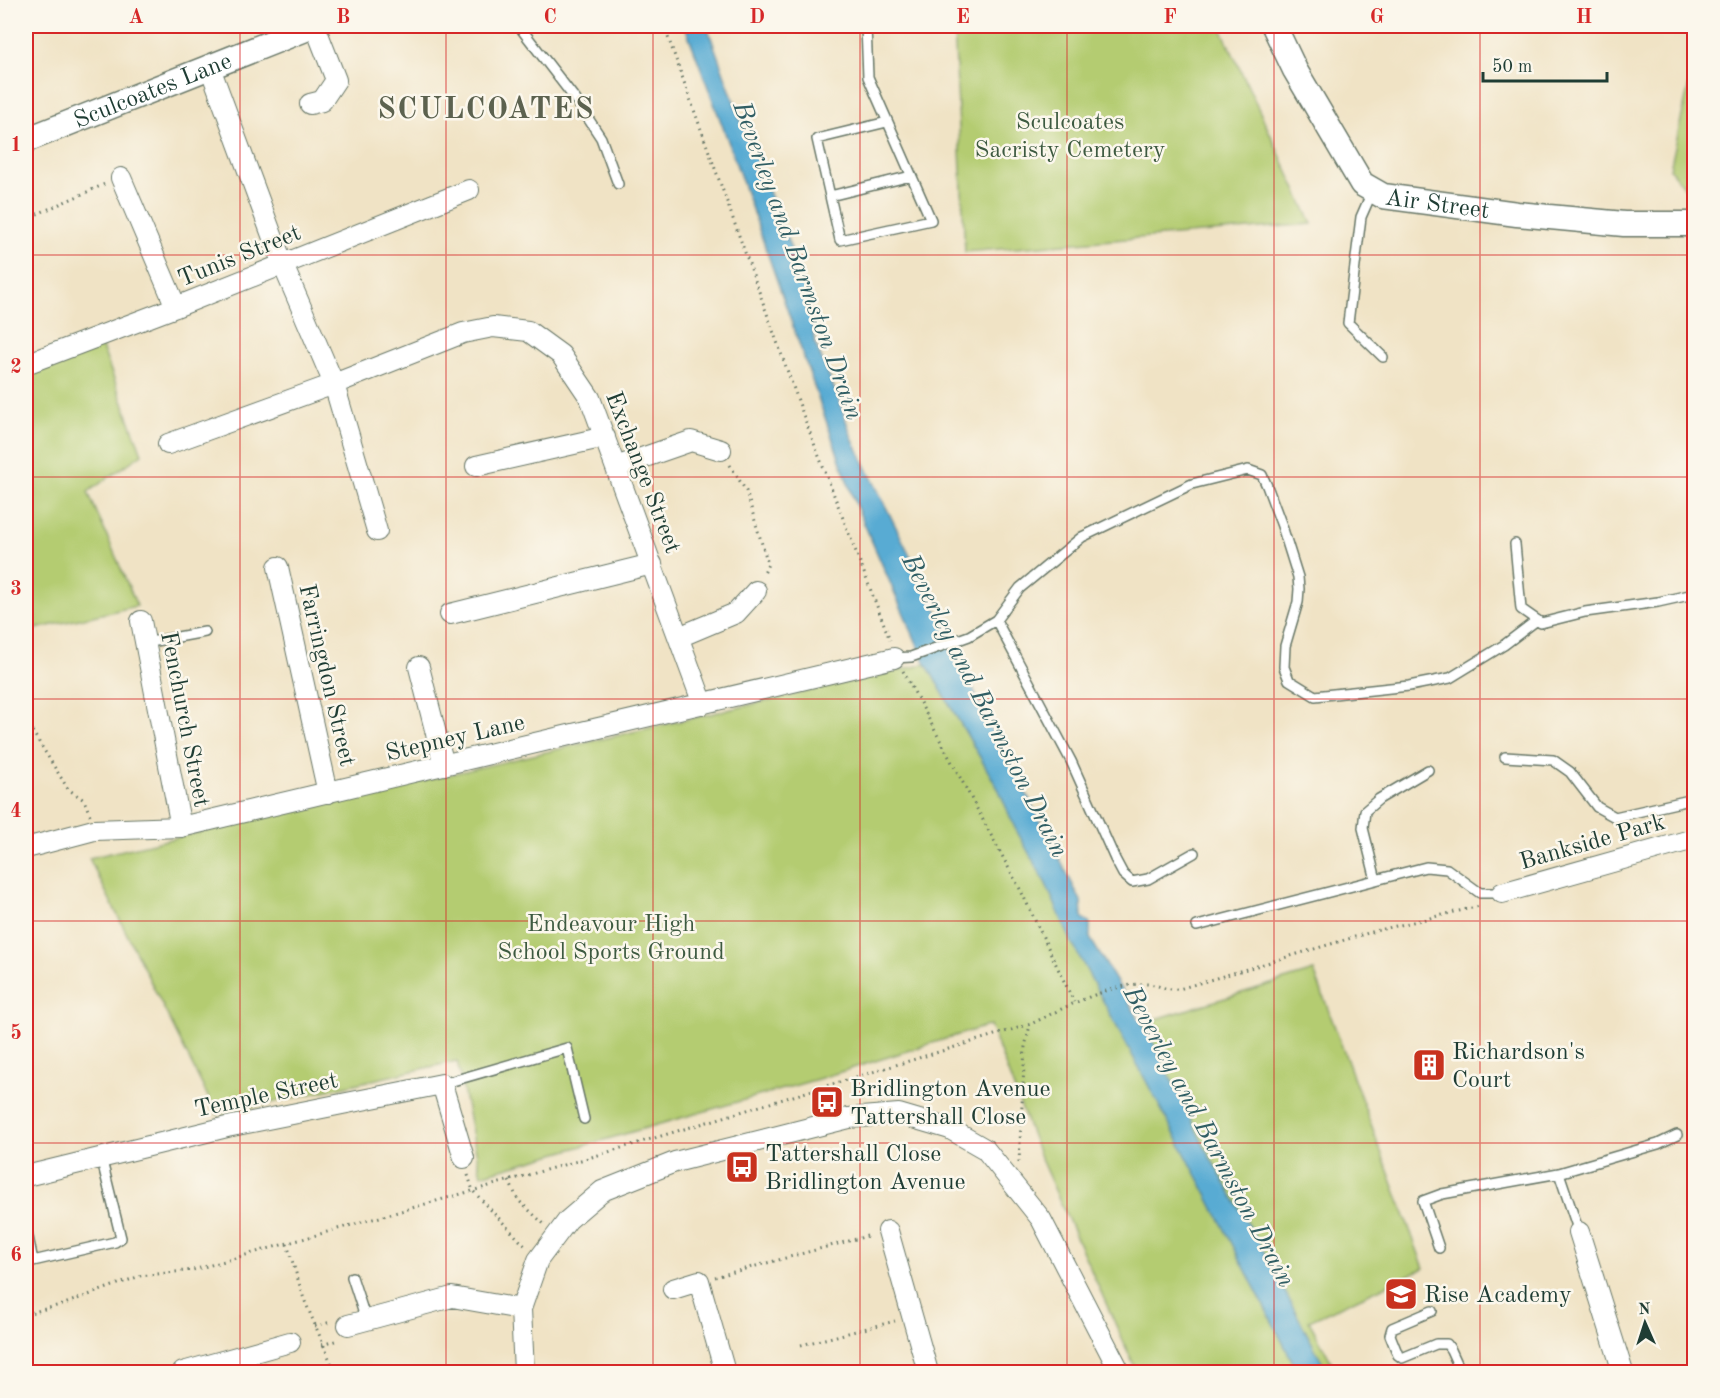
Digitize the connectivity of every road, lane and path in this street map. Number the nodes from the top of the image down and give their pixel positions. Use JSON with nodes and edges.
{"nodes":[{"id":1,"x":519,"y":26,"type":"edge"},
{"id":2,"x":664,"y":26,"type":"edge"},
{"id":3,"x":866,"y":26,"type":"edge"},
{"id":4,"x":1274,"y":26,"type":"edge"},
{"id":5,"x":305,"y":27,"type":"edge"},
{"id":6,"x":209,"y":65,"type":"junction"},
{"id":7,"x":310,"y":104,"type":"dead end"},
{"id":8,"x":887,"y":122,"type":"junction"},
{"id":9,"x":26,"y":140,"type":"edge"},
{"id":10,"x":911,"y":176,"type":"junction"},
{"id":11,"x":121,"y":178,"type":"joint"},
{"id":12,"x":618,"y":184,"type":"dead end"},
{"id":13,"x":469,"y":190,"type":"dead end"},
{"id":14,"x":1372,"y":190,"type":"junction"},
{"id":15,"x":830,"y":196,"type":"junction"},
{"id":16,"x":26,"y":219,"type":"edge"},
{"id":17,"x":1695,"y":224,"type":"edge"},
{"id":18,"x":283,"y":265,"type":"junction"},
{"id":19,"x":176,"y":308,"type":"junction"},
{"id":20,"x":1383,"y":357,"type":"dead end"},
{"id":21,"x":26,"y":364,"type":"edge"},
{"id":22,"x":334,"y":384,"type":"junction"},
{"id":23,"x":604,"y":437,"type":"junction"},
{"id":24,"x":168,"y":444,"type":"dead end"},
{"id":25,"x":721,"y":450,"type":"joint"},
{"id":26,"x":476,"y":466,"type":"dead end"},
{"id":27,"x":616,"y":467,"type":"junction"},
{"id":28,"x":377,"y":531,"type":"dead end"},
{"id":29,"x":1515,"y":544,"type":"dead end"},
{"id":30,"x":652,"y":564,"type":"junction"},
{"id":31,"x":278,"y":567,"type":"dead end"},
{"id":32,"x":756,"y":591,"type":"joint"},
{"id":33,"x":1695,"y":594,"type":"edge"},
{"id":34,"x":450,"y":614,"type":"dead end"},
{"id":35,"x":996,"y":620,"type":"junction"},
{"id":36,"x":1537,"y":620,"type":"junction"},
{"id":37,"x":141,"y":621,"type":"dead end"},
{"id":38,"x":205,"y":632,"type":"dead end"},
{"id":39,"x":679,"y":637,"type":"junction"},
{"id":40,"x":145,"y":643,"type":"junction"},
{"id":41,"x":894,"y":658,"type":"junction"},
{"id":42,"x":419,"y":667,"type":"dead end"},
{"id":43,"x":703,"y":704,"type":"junction"},
{"id":44,"x":26,"y":721,"type":"edge"},
{"id":45,"x":1505,"y":757,"type":"dead end"},
{"id":46,"x":444,"y":765,"type":"junction"},
{"id":47,"x":1428,"y":770,"type":"dead end"},
{"id":48,"x":328,"y":793,"type":"junction"},
{"id":49,"x":1695,"y":799,"type":"edge"},
{"id":50,"x":181,"y":827,"type":"junction"},
{"id":51,"x":94,"y":830,"type":"junction"},
{"id":52,"x":1695,"y":839,"type":"edge"},
{"id":53,"x":26,"y":848,"type":"edge"},
{"id":54,"x":1194,"y":853,"type":"dead end"},
{"id":55,"x":1376,"y":880,"type":"junction"},
{"id":56,"x":1496,"y":898,"type":"junction"},
{"id":57,"x":1197,"y":926,"type":"dead end"},
{"id":58,"x":1074,"y":1002,"type":"junction"},
{"id":59,"x":442,"y":1084,"type":"junction"},
{"id":60,"x":584,"y":1119,"type":"dead end"},
{"id":61,"x":1677,"y":1135,"type":"dead end"},
{"id":62,"x":101,"y":1157,"type":"junction"},
{"id":63,"x":464,"y":1158,"type":"joint"},
{"id":64,"x":1559,"y":1173,"type":"junction"},
{"id":65,"x":26,"y":1176,"type":"edge"},
{"id":66,"x":509,"y":1181,"type":"junction"},
{"id":67,"x":473,"y":1191,"type":"junction"},
{"id":68,"x":26,"y":1227,"type":"edge"},
{"id":69,"x":888,"y":1231,"type":"joint"},
{"id":70,"x":1579,"y":1232,"type":"joint"},
{"id":71,"x":557,"y":1234,"type":"junction"},
{"id":72,"x":287,"y":1244,"type":"junction"},
{"id":73,"x":1439,"y":1248,"type":"dead end"},
{"id":74,"x":538,"y":1260,"type":"junction"},
{"id":75,"x":352,"y":1277,"type":"dead end"},
{"id":76,"x":699,"y":1281,"type":"junction"},
{"id":77,"x":673,"y":1289,"type":"dead end"},
{"id":78,"x":521,"y":1309,"type":"junction"},
{"id":79,"x":1432,"y":1311,"type":"dead end"},
{"id":80,"x":26,"y":1314,"type":"edge"},
{"id":81,"x":912,"y":1316,"type":"junction"},
{"id":82,"x":357,"y":1323,"type":"joint"},
{"id":83,"x":290,"y":1342,"type":"dead end"},
{"id":84,"x":801,"y":1345,"type":"dead end"},
{"id":85,"x":183,"y":1372,"type":"edge"},
{"id":86,"x":334,"y":1372,"type":"edge"},
{"id":87,"x":524,"y":1372,"type":"edge"},
{"id":88,"x":725,"y":1372,"type":"edge"},
{"id":89,"x":928,"y":1372,"type":"edge"},
{"id":90,"x":1120,"y":1372,"type":"edge"},
{"id":91,"x":1461,"y":1372,"type":"edge"},
{"id":92,"x":1623,"y":1372,"type":"edge"}],
"edges":[{"from":1,"to":12,"type":"lane"},
{"from":2,"to":41,"type":"path"},
{"from":3,"to":8,"type":"lane"},
{"from":4,"to":14,"type":"street","name":"Air Street"},
{"from":5,"to":6,"type":"street","name":"Sculcoates Lane"},
{"from":5,"to":7,"type":"street"},
{"from":6,"to":9,"type":"street","name":"Sculcoates Lane"},
{"from":6,"to":18,"type":"street"},
{"from":8,"to":10,"type":"lane"},
{"from":8,"to":15,"type":"lane"},
{"from":10,"to":15,"type":"lane"},
{"from":10,"to":15,"type":"lane"},
{"from":11,"to":16,"type":"path"},
{"from":11,"to":19,"type":"street"},
{"from":13,"to":18,"type":"street","name":"Tunis Street"},
{"from":14,"to":17,"type":"street","name":"Air Street"},
{"from":14,"to":20,"type":"lane"},
{"from":18,"to":19,"type":"street","name":"Tunis Street"},
{"from":18,"to":22,"type":"street"},
{"from":19,"to":21,"type":"street","name":"Tunis Street"},
{"from":22,"to":23,"type":"street","name":"Exchange Street"},
{"from":22,"to":24,"type":"street","name":"Exchange Street"},
{"from":22,"to":28,"type":"street"},
{"from":23,"to":26,"type":"street"},
{"from":23,"to":27,"type":"street","name":"Exchange Street"},
{"from":25,"to":27,"type":"street"},
{"from":25,"to":32,"type":"path"},
{"from":27,"to":30,"type":"street","name":"Exchange Street"},
{"from":29,"to":36,"type":"lane"},
{"from":30,"to":34,"type":"street"},
{"from":30,"to":39,"type":"street","name":"Exchange Street"},
{"from":31,"to":48,"type":"street","name":"Farringdon Street"},
{"from":32,"to":39,"type":"street"},
{"from":33,"to":36,"type":"lane"},
{"from":35,"to":36,"type":"lane"},
{"from":35,"to":41,"type":"lane"},
{"from":35,"to":54,"type":"lane"},
{"from":37,"to":40,"type":"street","name":"Fenchurch Street"},
{"from":38,"to":40,"type":"lane"},
{"from":39,"to":43,"type":"street","name":"Exchange Street"},
{"from":40,"to":50,"type":"street","name":"Fenchurch Street"},
{"from":41,"to":43,"type":"street","name":"Stepney Lane"},
{"from":41,"to":58,"type":"path"},
{"from":42,"to":46,"type":"street"},
{"from":43,"to":46,"type":"street","name":"Stepney Lane"},
{"from":44,"to":51,"type":"path"},
{"from":45,"to":49,"type":"lane"},
{"from":46,"to":48,"type":"street","name":"Stepney Lane"},
{"from":47,"to":55,"type":"lane"},
{"from":48,"to":50,"type":"street","name":"Stepney Lane"},
{"from":50,"to":51,"type":"street","name":"Stepney Lane"},
{"from":51,"to":53,"type":"street","name":"Stepney Lane"},
{"from":52,"to":56,"type":"street","name":"Bankside Park"},
{"from":55,"to":56,"type":"lane"},
{"from":55,"to":57,"type":"lane"},
{"from":56,"to":58,"type":"path"},
{"from":58,"to":66,"type":"path"},
{"from":59,"to":60,"type":"lane"},
{"from":59,"to":62,"type":"street","name":"Temple Street"},
{"from":59,"to":63,"type":"street"},
{"from":61,"to":64,"type":"lane"},
{"from":62,"to":65,"type":"street","name":"Temple Street"},
{"from":62,"to":68,"type":"lane"},
{"from":63,"to":67,"type":"path"},
{"from":64,"to":70,"type":"lane"},
{"from":64,"to":73,"type":"lane"},
{"from":66,"to":67,"type":"path"},
{"from":66,"to":71,"type":"path"},
{"from":67,"to":72,"type":"path"},
{"from":67,"to":74,"type":"path"},
{"from":69,"to":76,"type":"path"},
{"from":69,"to":81,"type":"street"},
{"from":70,"to":92,"type":"street"},
{"from":71,"to":74,"type":"street"},
{"from":71,"to":90,"type":"street"},
{"from":72,"to":80,"type":"path"},
{"from":72,"to":86,"type":"path"},
{"from":74,"to":78,"type":"street"},
{"from":75,"to":82,"type":"lane"},
{"from":76,"to":77,"type":"street"},
{"from":76,"to":88,"type":"street"},
{"from":78,"to":82,"type":"street"},
{"from":78,"to":87,"type":"street"},
{"from":79,"to":91,"type":"lane"},
{"from":81,"to":84,"type":"path"},
{"from":81,"to":89,"type":"street"},
{"from":83,"to":85,"type":"street"}]}
